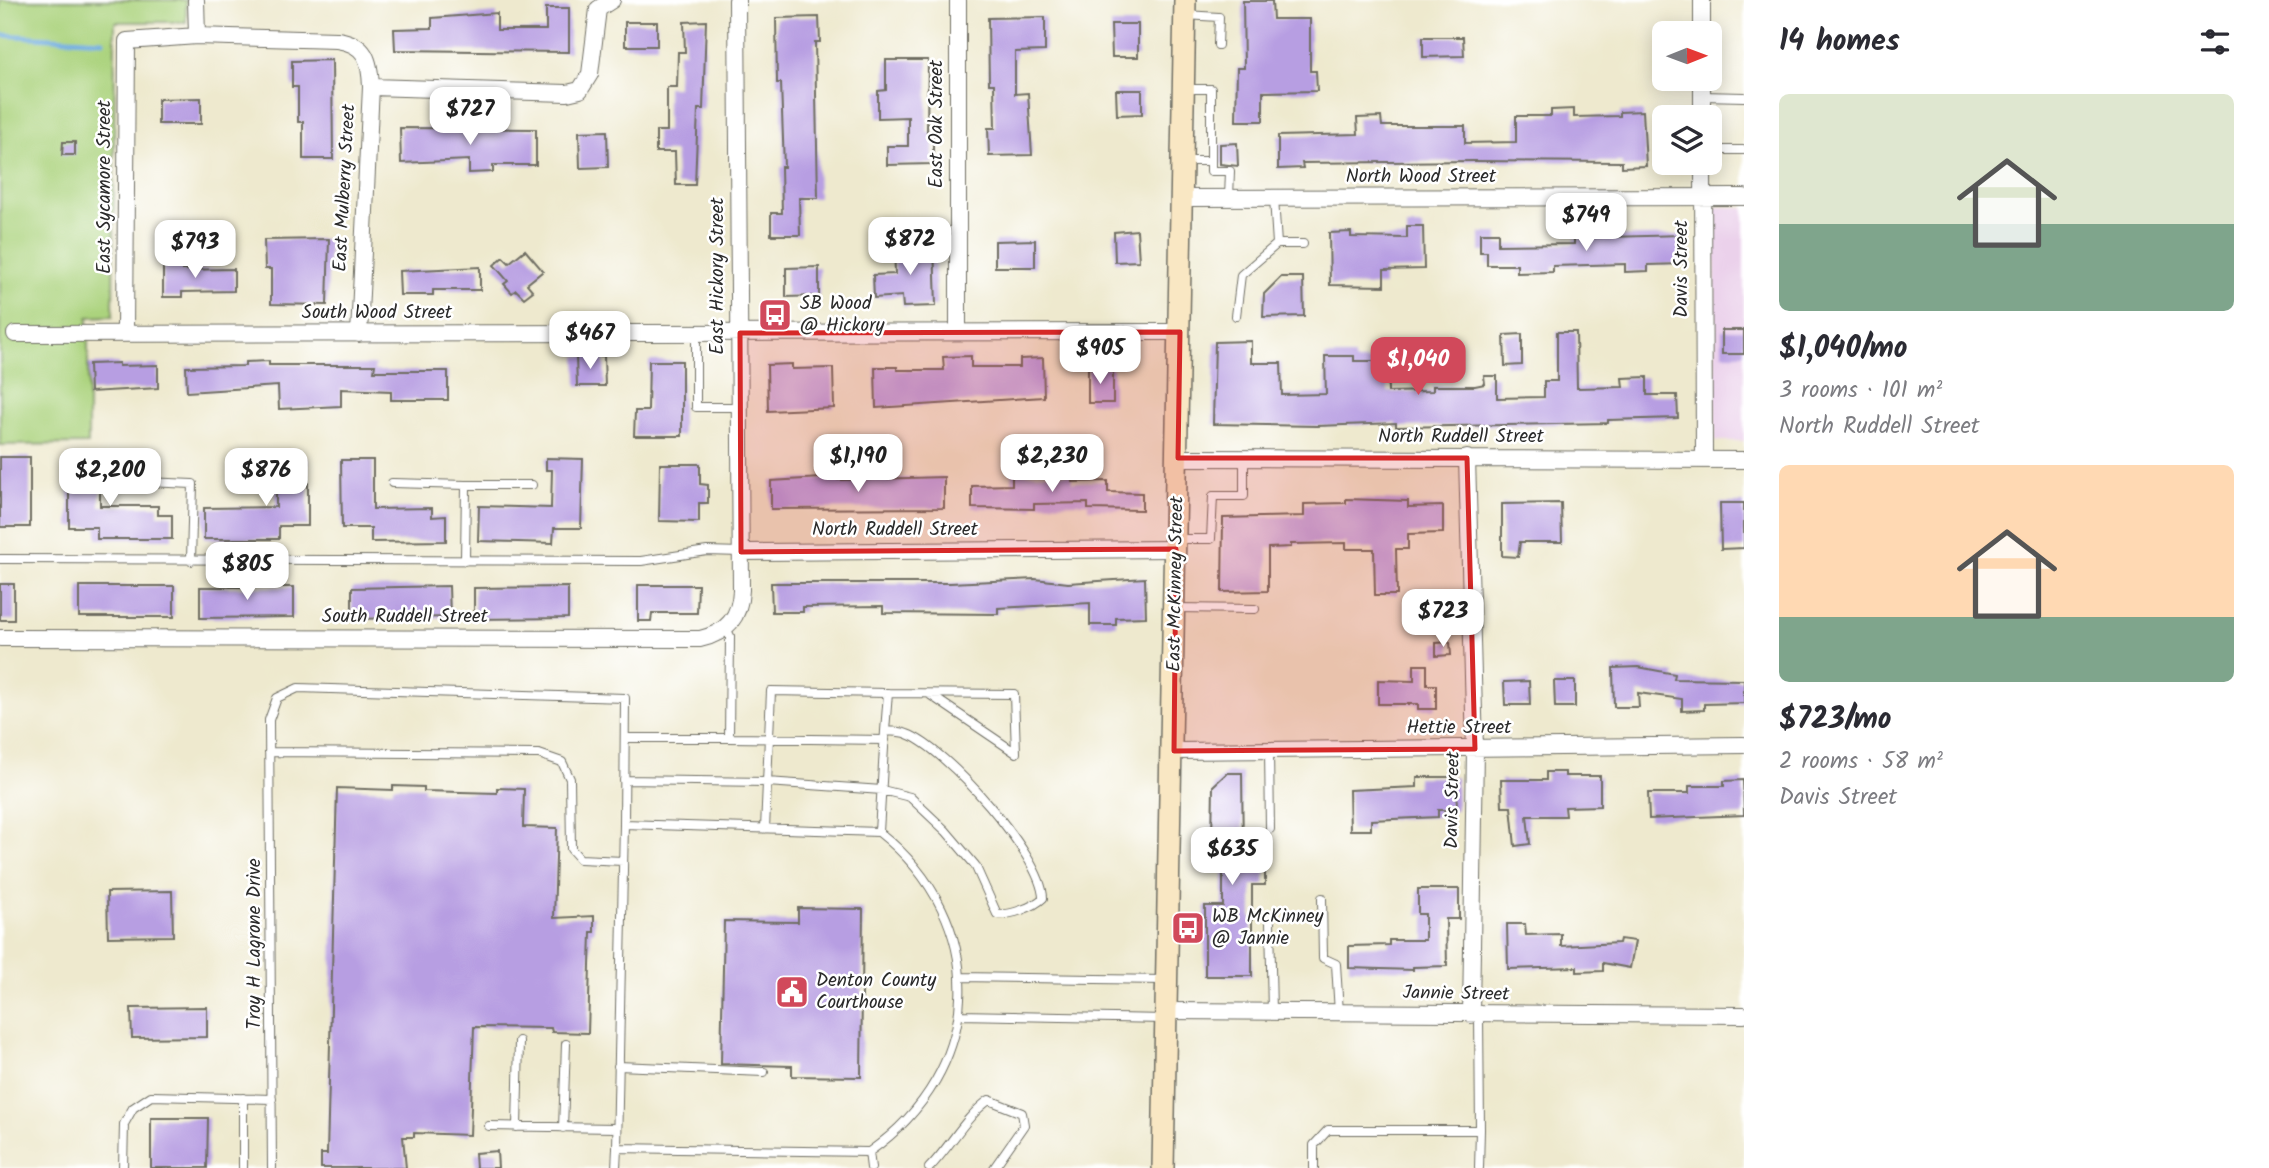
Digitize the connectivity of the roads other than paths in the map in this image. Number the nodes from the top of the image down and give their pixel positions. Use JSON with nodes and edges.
{"nodes":[{"id":1,"x":196,"y":0,"type":"edge"},
{"id":2,"x":612,"y":0,"type":"edge"},
{"id":3,"x":737,"y":0,"type":"edge"},
{"id":4,"x":958,"y":0,"type":"edge"},
{"id":5,"x":1702,"y":0,"type":"edge"},
{"id":6,"x":1185,"y":8,"type":"edge"},
{"id":7,"x":1702,"y":21,"type":"edge"},
{"id":8,"x":197,"y":36,"type":"junction"},
{"id":9,"x":127,"y":41,"type":"joint"},
{"id":10,"x":1219,"y":45,"type":"dead end"},
{"id":11,"x":371,"y":87,"type":"junction"},
{"id":12,"x":1184,"y":89,"type":"junction"},
{"id":13,"x":1702,"y":91,"type":"edge"},
{"id":14,"x":1702,"y":96,"type":"junction"},
{"id":15,"x":1744,"y":97,"type":"edge"},
{"id":16,"x":1702,"y":105,"type":"edge"},
{"id":17,"x":1722,"y":150,"type":"edge"},
{"id":18,"x":1744,"y":150,"type":"edge"},
{"id":19,"x":1211,"y":160,"type":"junction"},
{"id":20,"x":1184,"y":161,"type":"junction"},
{"id":21,"x":1703,"y":175,"type":"edge"},
{"id":22,"x":1703,"y":197,"type":"junction"},
{"id":23,"x":1744,"y":197,"type":"edge"},
{"id":24,"x":1183,"y":198,"type":"junction"},
{"id":25,"x":1230,"y":198,"type":"junction"},
{"id":26,"x":1274,"y":198,"type":"junction"},
{"id":27,"x":1277,"y":244,"type":"junction"},
{"id":28,"x":1303,"y":244,"type":"dead end"},
{"id":29,"x":1236,"y":316,"type":"dead end"},
{"id":30,"x":957,"y":332,"type":"junction"},
{"id":31,"x":1180,"y":332,"type":"junction"},
{"id":32,"x":696,"y":333,"type":"junction"},
{"id":33,"x":740,"y":333,"type":"junction"},
{"id":34,"x":15,"y":334,"type":"dead end"},
{"id":35,"x":125,"y":334,"type":"junction"},
{"id":36,"x":359,"y":334,"type":"junction"},
{"id":37,"x":740,"y":407,"type":"junction"},
{"id":38,"x":1178,"y":458,"type":"junction"},
{"id":39,"x":1244,"y":458,"type":"junction"},
{"id":40,"x":1467,"y":458,"type":"junction"},
{"id":41,"x":1703,"y":460,"type":"junction"},
{"id":42,"x":1744,"y":460,"type":"edge"},
{"id":43,"x":123,"y":481,"type":"dead end"},
{"id":44,"x":392,"y":483,"type":"dead end"},
{"id":45,"x":466,"y":485,"type":"junction"},
{"id":46,"x":531,"y":485,"type":"dead end"},
{"id":47,"x":1176,"y":544,"type":"junction"},
{"id":48,"x":741,"y":552,"type":"junction"},
{"id":49,"x":0,"y":559,"type":"edge"},
{"id":50,"x":191,"y":561,"type":"junction"},
{"id":51,"x":465,"y":561,"type":"junction"},
{"id":52,"x":1175,"y":608,"type":"junction"},
{"id":53,"x":1255,"y":609,"type":"dead end"},
{"id":54,"x":726,"y":628,"type":"junction"},
{"id":55,"x":0,"y":638,"type":"edge"},
{"id":56,"x":888,"y":694,"type":"junction"},
{"id":57,"x":929,"y":694,"type":"junction"},
{"id":58,"x":885,"y":736,"type":"junction"},
{"id":59,"x":625,"y":738,"type":"junction"},
{"id":60,"x":729,"y":738,"type":"junction"},
{"id":61,"x":769,"y":739,"type":"junction"},
{"id":62,"x":1744,"y":745,"type":"edge"},
{"id":63,"x":1269,"y":749,"type":"junction"},
{"id":64,"x":1475,"y":749,"type":"junction"},
{"id":65,"x":1174,"y":751,"type":"junction"},
{"id":66,"x":269,"y":752,"type":"junction"},
{"id":67,"x":624,"y":780,"type":"junction"},
{"id":68,"x":767,"y":782,"type":"junction"},
{"id":69,"x":882,"y":790,"type":"junction"},
{"id":70,"x":624,"y":824,"type":"junction"},
{"id":71,"x":765,"y":829,"type":"junction"},
{"id":72,"x":1270,"y":829,"type":"dead end"},
{"id":73,"x":879,"y":832,"type":"junction"},
{"id":74,"x":623,"y":862,"type":"junction"},
{"id":75,"x":1322,"y":898,"type":"dead end"},
{"id":76,"x":1270,"y":922,"type":"dead end"},
{"id":77,"x":960,"y":977,"type":"junction"},
{"id":78,"x":1168,"y":980,"type":"junction"},
{"id":79,"x":1272,"y":1012,"type":"junction"},
{"id":80,"x":1339,"y":1013,"type":"junction"},
{"id":81,"x":959,"y":1015,"type":"junction"},
{"id":82,"x":1166,"y":1015,"type":"junction"},
{"id":83,"x":1475,"y":1015,"type":"junction"},
{"id":84,"x":1744,"y":1015,"type":"edge"},
{"id":85,"x":520,"y":1041,"type":"dead end"},
{"id":86,"x":566,"y":1044,"type":"dead end"},
{"id":87,"x":618,"y":1066,"type":"junction"},
{"id":88,"x":764,"y":1072,"type":"dead end"},
{"id":89,"x":243,"y":1098,"type":"junction"},
{"id":90,"x":272,"y":1099,"type":"junction"},
{"id":91,"x":489,"y":1126,"type":"dead end"},
{"id":92,"x":517,"y":1127,"type":"junction"},
{"id":93,"x":563,"y":1128,"type":"junction"},
{"id":94,"x":617,"y":1128,"type":"junction"},
{"id":95,"x":1480,"y":1130,"type":"junction"},
{"id":96,"x":617,"y":1148,"type":"junction"},
{"id":97,"x":869,"y":1153,"type":"junction"},
{"id":98,"x":123,"y":1168,"type":"edge"},
{"id":99,"x":243,"y":1168,"type":"edge"},
{"id":100,"x":272,"y":1168,"type":"edge"},
{"id":101,"x":616,"y":1168,"type":"edge"},
{"id":102,"x":871,"y":1168,"type":"edge"},
{"id":103,"x":929,"y":1168,"type":"edge"},
{"id":104,"x":994,"y":1168,"type":"edge"},
{"id":105,"x":1163,"y":1168,"type":"edge"},
{"id":106,"x":1314,"y":1168,"type":"edge"},
{"id":107,"x":1479,"y":1168,"type":"edge"}],
"edges":[{"from":1,"to":8,"type":"street"},
{"from":2,"to":11,"type":"street"},
{"from":3,"to":33,"type":"street","name":"East Hickory Street"},
{"from":4,"to":30,"type":"street","name":"East Oak Street"},
{"from":5,"to":7,"type":"street"},
{"from":6,"to":10,"type":"lane"},
{"from":6,"to":12,"type":"main road","name":"East McKinney Street"},
{"from":8,"to":9,"type":"street","name":"East Mulberry Street"},
{"from":8,"to":11,"type":"street","name":"East Mulberry Street"},
{"from":9,"to":35,"type":"street","name":"East Sycamore Street"},
{"from":11,"to":36,"type":"street","name":"East Mulberry Street"},
{"from":12,"to":19,"type":"lane"},
{"from":12,"to":20,"type":"main road","name":"East McKinney Street"},
{"from":13,"to":14,"type":"street"},
{"from":14,"to":15,"type":"lane"},
{"from":14,"to":16,"type":"street"},
{"from":17,"to":18,"type":"lane"},
{"from":19,"to":20,"type":"lane"},
{"from":19,"to":25,"type":"lane"},
{"from":20,"to":24,"type":"main road","name":"East McKinney Street"},
{"from":21,"to":22,"type":"street","name":"Davis Street"},
{"from":22,"to":23,"type":"street","name":"North Wood Street"},
{"from":22,"to":26,"type":"street","name":"North Wood Street"},
{"from":22,"to":41,"type":"street","name":"Davis Street"},
{"from":24,"to":25,"type":"street","name":"North Wood Street"},
{"from":24,"to":31,"type":"main road","name":"East McKinney Street"},
{"from":25,"to":26,"type":"street","name":"North Wood Street"},
{"from":26,"to":27,"type":"lane"},
{"from":27,"to":28,"type":"lane"},
{"from":27,"to":29,"type":"lane"},
{"from":30,"to":31,"type":"street"},
{"from":30,"to":33,"type":"street"},
{"from":31,"to":38,"type":"main road","name":"East McKinney Street"},
{"from":32,"to":33,"type":"street","name":"South Wood Street"},
{"from":32,"to":36,"type":"street","name":"South Wood Street"},
{"from":32,"to":37,"type":"lane"},
{"from":33,"to":37,"type":"street","name":"East Hickory Street"},
{"from":34,"to":35,"type":"street","name":"South Wood Street"},
{"from":35,"to":36,"type":"street","name":"South Wood Street"},
{"from":37,"to":48,"type":"street","name":"East Hickory Street"},
{"from":38,"to":39,"type":"street","name":"North Ruddell Street"},
{"from":38,"to":47,"type":"main road","name":"East McKinney Street"},
{"from":39,"to":40,"type":"street","name":"North Ruddell Street"},
{"from":39,"to":47,"type":"lane"},
{"from":40,"to":41,"type":"street","name":"North Ruddell Street"},
{"from":40,"to":64,"type":"street","name":"Davis Street"},
{"from":41,"to":42,"type":"street","name":"North Ruddell Street"},
{"from":43,"to":50,"type":"lane"},
{"from":44,"to":45,"type":"lane"},
{"from":45,"to":46,"type":"lane"},
{"from":45,"to":51,"type":"lane"},
{"from":47,"to":48,"type":"street","name":"North Ruddell Street"},
{"from":47,"to":52,"type":"main road","name":"East McKinney Street"},
{"from":48,"to":51,"type":"lane"},
{"from":48,"to":54,"type":"street"},
{"from":49,"to":50,"type":"lane"},
{"from":50,"to":51,"type":"lane"},
{"from":52,"to":53,"type":"lane"},
{"from":52,"to":65,"type":"main road","name":"East McKinney Street"},
{"from":54,"to":55,"type":"street","name":"South Ruddell Street"},
{"from":54,"to":60,"type":"lane"},
{"from":56,"to":57,"type":"lane"},
{"from":56,"to":58,"type":"lane"},
{"from":56,"to":61,"type":"lane"},
{"from":57,"to":57,"type":"lane"},
{"from":58,"to":61,"type":"lane"},
{"from":58,"to":69,"type":"lane"},
{"from":58,"to":69,"type":"lane"},
{"from":59,"to":60,"type":"lane"},
{"from":59,"to":66,"type":"lane","name":"Troy H Lagrone Drive"},
{"from":59,"to":67,"type":"lane"},
{"from":60,"to":61,"type":"lane"},
{"from":61,"to":68,"type":"lane"},
{"from":62,"to":64,"type":"street","name":"Hettie Street"},
{"from":63,"to":64,"type":"street","name":"Hettie Street"},
{"from":63,"to":65,"type":"street","name":"Hettie Street"},
{"from":63,"to":72,"type":"lane"},
{"from":64,"to":83,"type":"street","name":"Davis Street"},
{"from":65,"to":78,"type":"main road","name":"East McKinney Street"},
{"from":66,"to":74,"type":"lane"},
{"from":66,"to":90,"type":"lane","name":"Troy H Lagrone Drive"},
{"from":67,"to":68,"type":"lane"},
{"from":67,"to":70,"type":"lane"},
{"from":68,"to":69,"type":"lane"},
{"from":68,"to":71,"type":"lane"},
{"from":69,"to":73,"type":"lane"},
{"from":70,"to":71,"type":"lane"},
{"from":70,"to":74,"type":"lane"},
{"from":71,"to":73,"type":"lane"},
{"from":73,"to":77,"type":"lane"},
{"from":74,"to":87,"type":"lane"},
{"from":75,"to":80,"type":"lane"},
{"from":76,"to":79,"type":"lane"},
{"from":77,"to":78,"type":"lane"},
{"from":77,"to":81,"type":"lane"},
{"from":78,"to":82,"type":"main road","name":"East McKinney Street"},
{"from":79,"to":80,"type":"street","name":"Jannie Street"},
{"from":79,"to":82,"type":"street","name":"Jannie Street"},
{"from":80,"to":83,"type":"street","name":"Jannie Street"},
{"from":81,"to":82,"type":"lane"},
{"from":81,"to":97,"type":"lane"},
{"from":82,"to":105,"type":"main road","name":"East McKinney Street"},
{"from":83,"to":84,"type":"street","name":"Jannie Street"},
{"from":83,"to":95,"type":"lane"},
{"from":85,"to":92,"type":"lane"},
{"from":86,"to":93,"type":"lane"},
{"from":87,"to":88,"type":"lane"},
{"from":87,"to":94,"type":"lane"},
{"from":89,"to":90,"type":"lane"},
{"from":89,"to":98,"type":"lane"},
{"from":89,"to":99,"type":"lane"},
{"from":90,"to":100,"type":"lane","name":"Troy H Lagrone Drive"},
{"from":91,"to":92,"type":"lane"},
{"from":92,"to":93,"type":"lane"},
{"from":93,"to":94,"type":"lane"},
{"from":94,"to":96,"type":"lane"},
{"from":95,"to":106,"type":"lane"},
{"from":95,"to":107,"type":"lane"},
{"from":96,"to":97,"type":"lane"},
{"from":96,"to":101,"type":"lane"},
{"from":97,"to":102,"type":"lane"},
{"from":103,"to":104,"type":"lane"}]}
